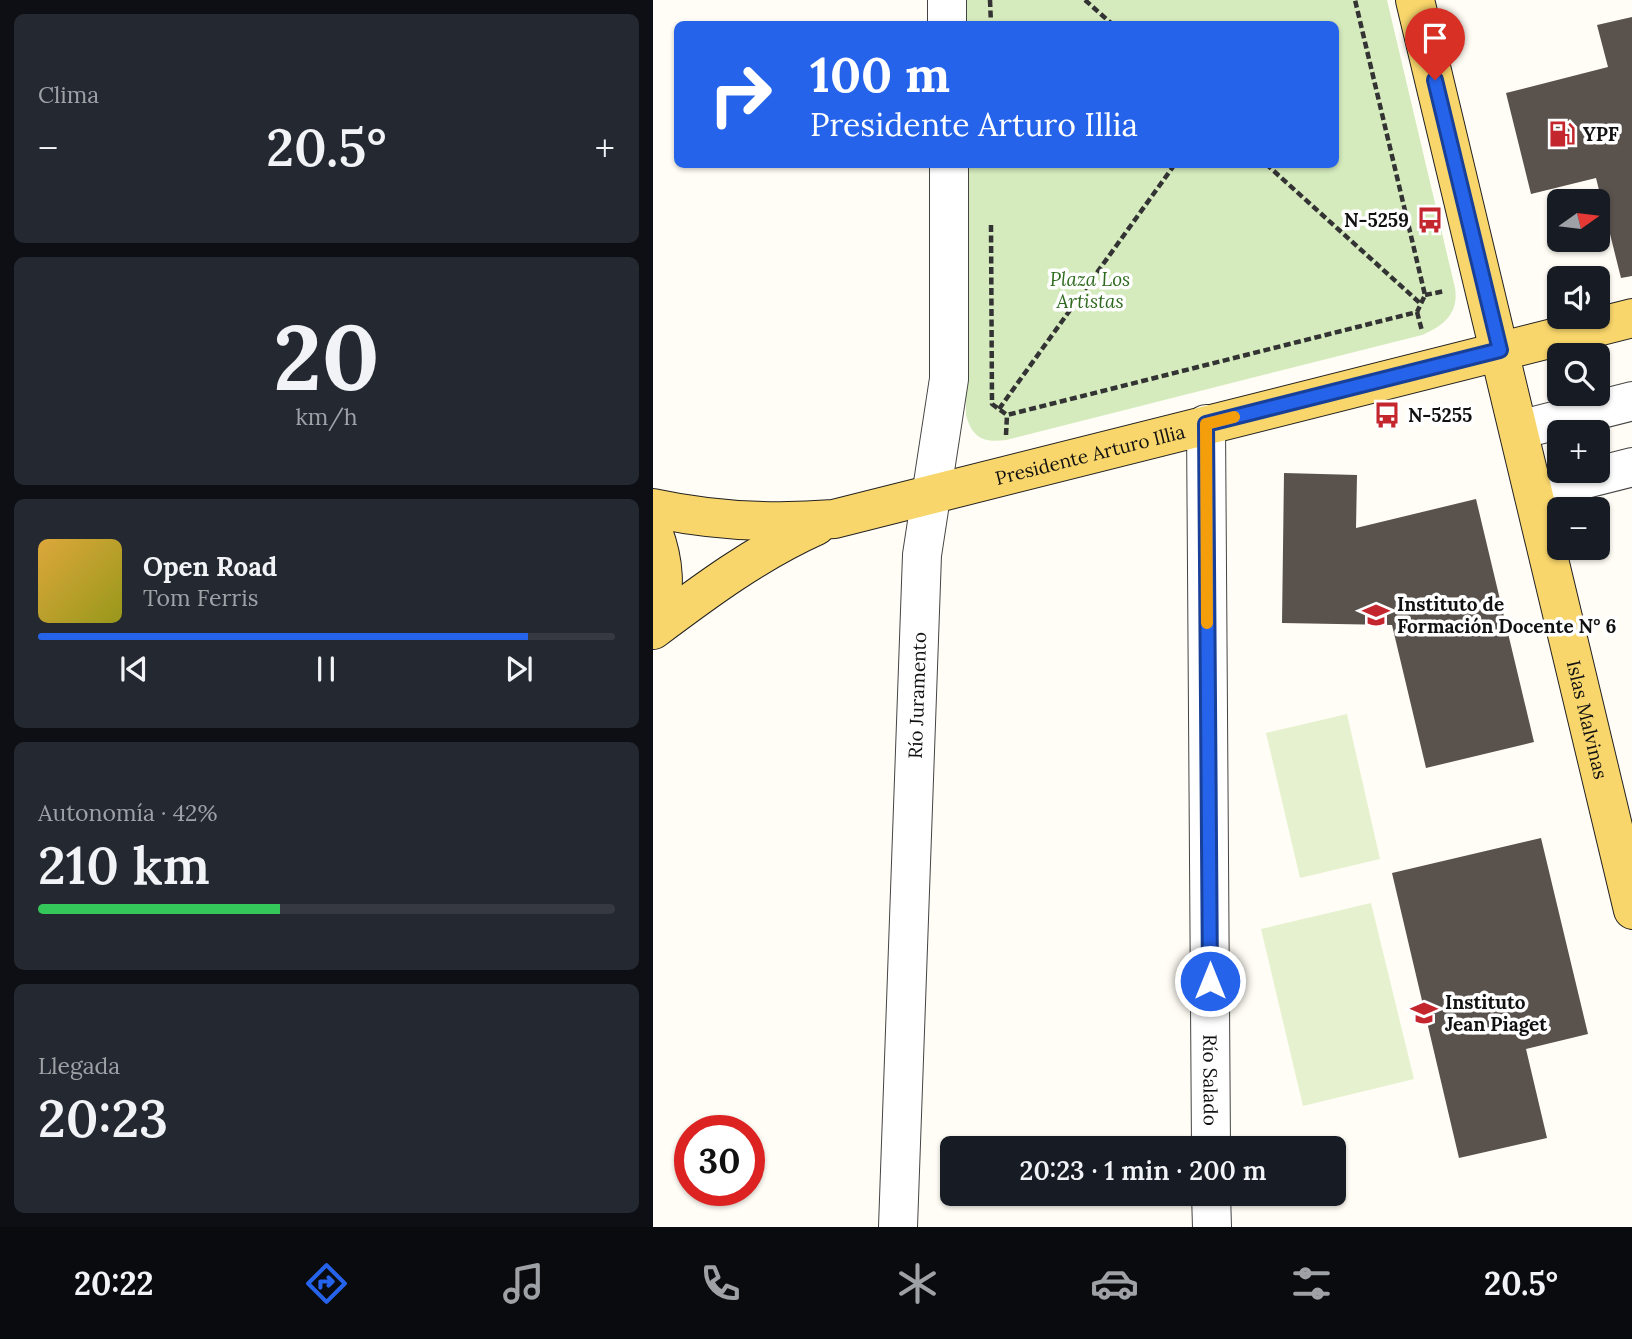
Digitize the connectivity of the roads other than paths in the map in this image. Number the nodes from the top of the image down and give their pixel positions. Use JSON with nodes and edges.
{"nodes":[{"id":1,"x":947,"y":0,"type":"edge"},
{"id":2,"x":1415,"y":0,"type":"edge"},
{"id":3,"x":947,"y":21,"type":"edge"},
{"id":4,"x":949,"y":168,"type":"edge"},
{"id":5,"x":1632,"y":318,"type":"edge"},
{"id":6,"x":1500,"y":350,"type":"junction"},
{"id":7,"x":1632,"y":401,"type":"edge"},
{"id":8,"x":1206,"y":424,"type":"junction"},
{"id":9,"x":1632,"y":425,"type":"edge"},
{"id":10,"x":1610,"y":430,"type":"edge"},
{"id":11,"x":1534,"y":441,"type":"edge"},
{"id":12,"x":1632,"y":467,"type":"edge"},
{"id":13,"x":1632,"y":490,"type":"edge"},
{"id":14,"x":934,"y":494,"type":"junction"},
{"id":15,"x":1536,"y":503,"type":"junction"},
{"id":16,"x":653,"y":508,"type":"edge"},
{"id":17,"x":834,"y":519,"type":"junction"},
{"id":18,"x":653,"y":531,"type":"edge"},
{"id":19,"x":653,"y":619,"type":"edge"},
{"id":20,"x":653,"y":630,"type":"edge"},
{"id":21,"x":1632,"y":910,"type":"edge"},
{"id":22,"x":1211,"y":1136,"type":"edge"},
{"id":23,"x":1211,"y":1206,"type":"edge"},
{"id":24,"x":898,"y":1227,"type":"edge"},
{"id":25,"x":1212,"y":1227,"type":"edge"}],
"edges":[{"from":1,"to":3,"type":"street"},
{"from":2,"to":6,"type":"main road","name":"Islas Malvinas"},
{"from":4,"to":14,"type":"street","name":"Río Juramento"},
{"from":5,"to":6,"type":"main road","name":"Presidente Arturo Illia"},
{"from":6,"to":8,"type":"main road","name":"Presidente Arturo Illia"},
{"from":6,"to":11,"type":"main road","name":"Islas Malvinas"},
{"from":7,"to":11,"type":"street"},
{"from":8,"to":14,"type":"main road","name":"Presidente Arturo Illia"},
{"from":8,"to":22,"type":"street","name":"Río Salado"},
{"from":9,"to":10,"type":"street"},
{"from":11,"to":15,"type":"main road","name":"Islas Malvinas"},
{"from":12,"to":15,"type":"street"},
{"from":13,"to":15,"type":"street"},
{"from":14,"to":17,"type":"main road","name":"Presidente Arturo Illia"},
{"from":14,"to":24,"type":"street","name":"Río Juramento"},
{"from":15,"to":21,"type":"main road","name":"Islas Malvinas"},
{"from":16,"to":17,"type":"main road","name":"Presidente Arturo Illia"},
{"from":17,"to":20,"type":"main road","name":"Presidente Arturo Illia"},
{"from":18,"to":19,"type":"main road"},
{"from":23,"to":25,"type":"street"}]}
